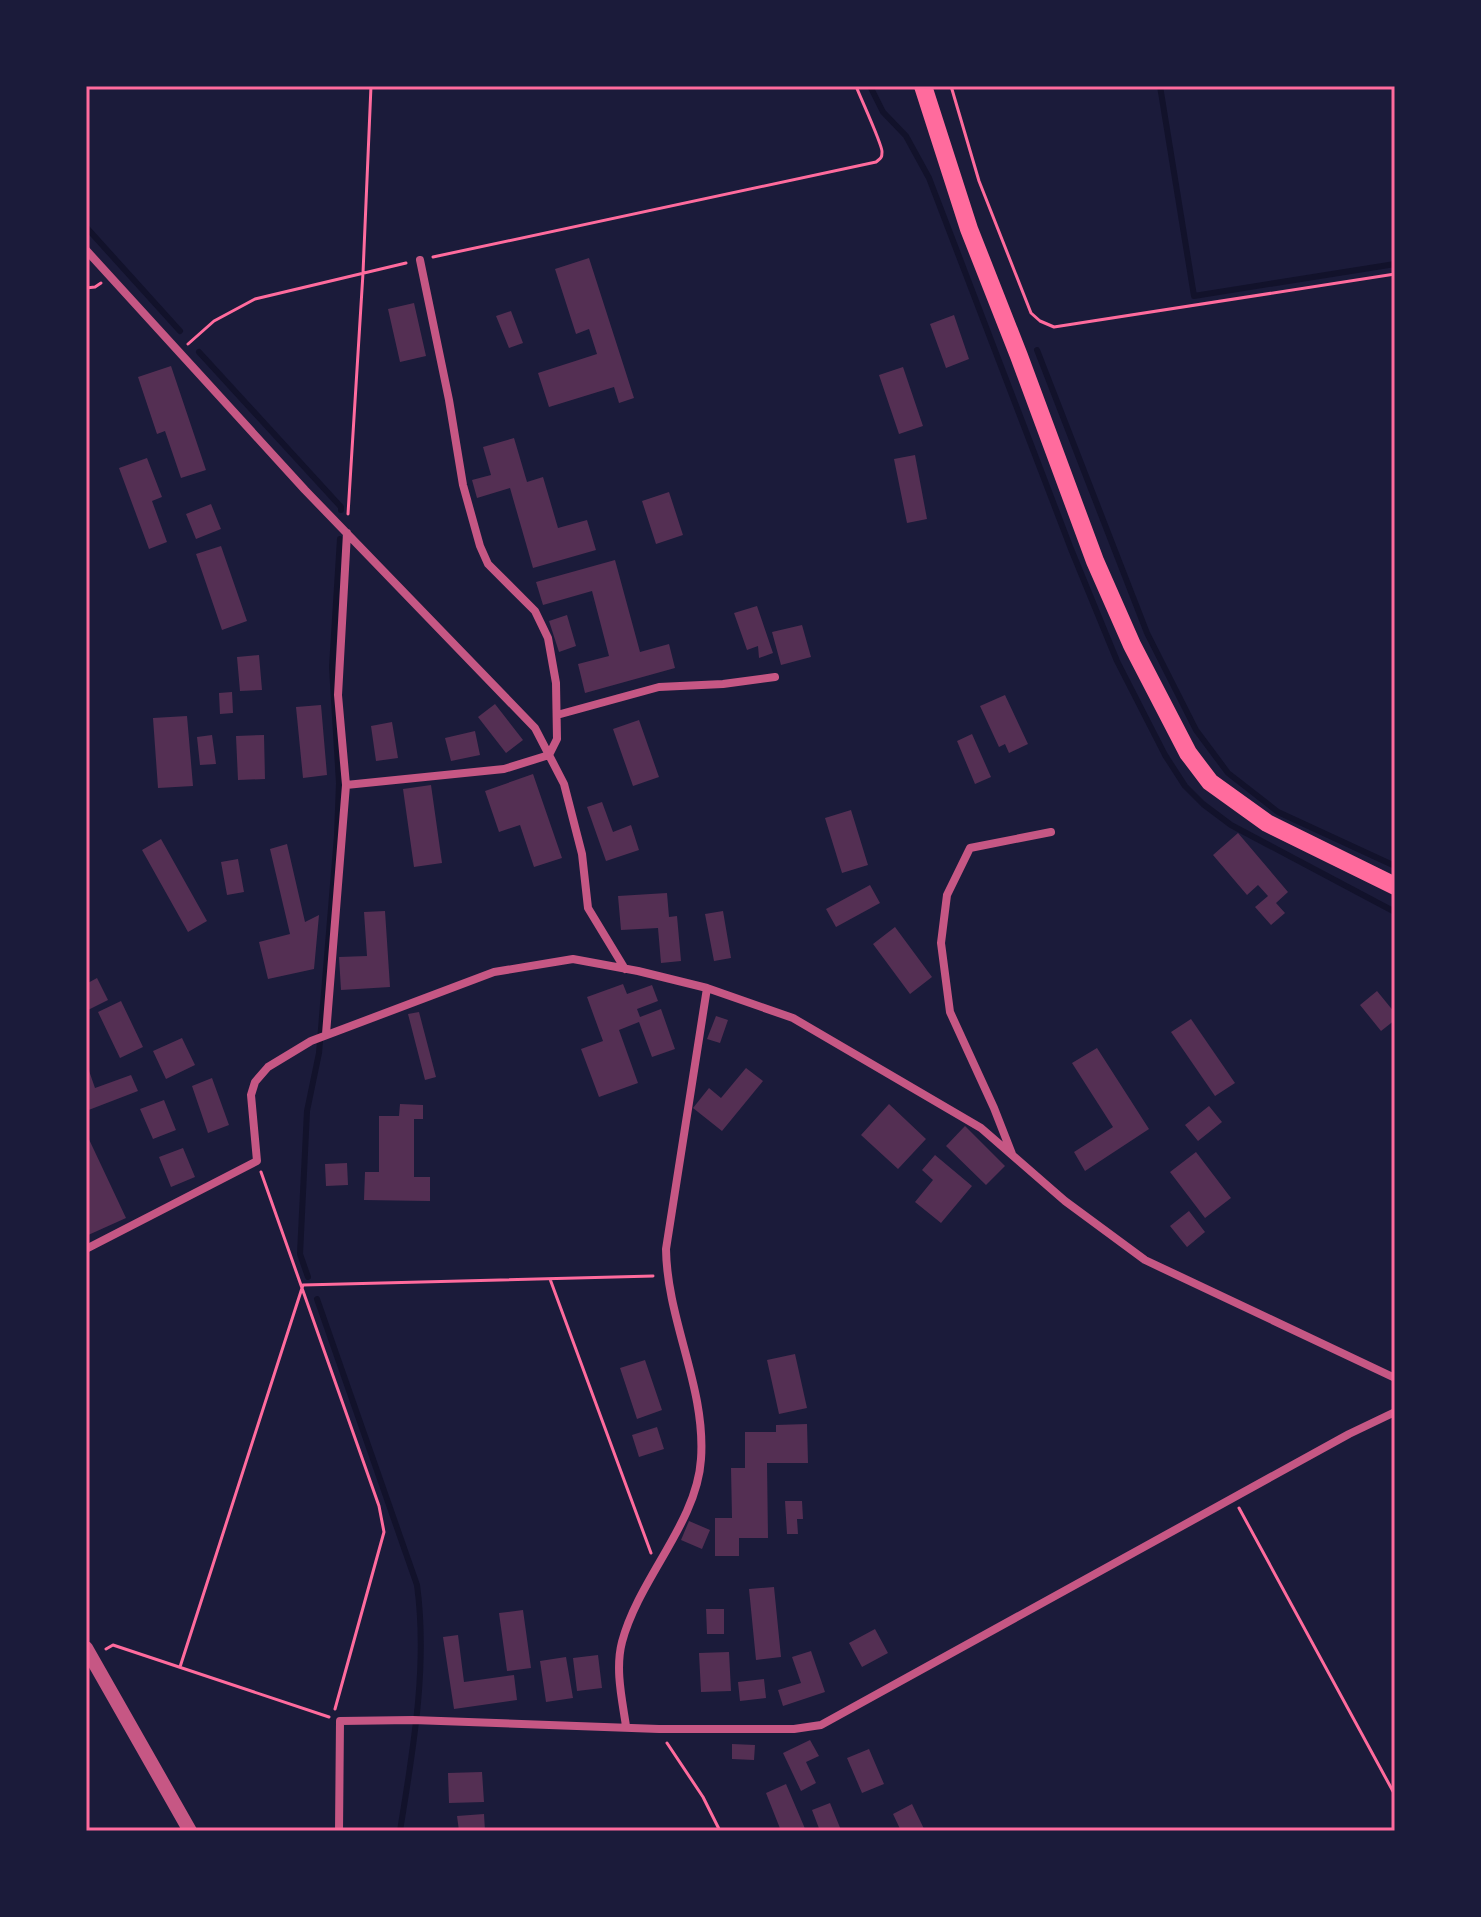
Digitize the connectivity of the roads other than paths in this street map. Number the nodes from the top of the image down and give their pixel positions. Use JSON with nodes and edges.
{"nodes":[{"id":1,"x":923,"y":86,"type":"edge"},
{"id":2,"x":86,"y":250,"type":"edge"},
{"id":3,"x":420,"y":260,"type":"road end"},
{"id":4,"x":347,"y":533,"type":"junction"},
{"id":5,"x":775,"y":677,"type":"dead end"},
{"id":6,"x":557,"y":715,"type":"junction"},
{"id":7,"x":549,"y":755,"type":"junction"},
{"id":8,"x":346,"y":785,"type":"junction"},
{"id":9,"x":1051,"y":832,"type":"dead end"},
{"id":10,"x":1395,"y":886,"type":"edge"},
{"id":11,"x":625,"y":969,"type":"junction"},
{"id":12,"x":707,"y":988,"type":"junction"},
{"id":13,"x":324,"y":1035,"type":"junction"},
{"id":14,"x":1012,"y":1155,"type":"junction"},
{"id":15,"x":86,"y":1249,"type":"edge"},
{"id":16,"x":1395,"y":1378,"type":"edge"},
{"id":17,"x":1395,"y":1412,"type":"edge"},
{"id":18,"x":89,"y":1652,"type":"edge"},
{"id":19,"x":626,"y":1726,"type":"junction"},
{"id":20,"x":190,"y":1831,"type":"edge"},
{"id":21,"x":339,"y":1831,"type":"edge"}],
"edges":[{"from":1,"to":10,"type":"main road"},
{"from":2,"to":4,"type":"street"},
{"from":3,"to":6,"type":"street"},
{"from":4,"to":7,"type":"street"},
{"from":4,"to":8,"type":"street"},
{"from":5,"to":6,"type":"street"},
{"from":6,"to":7,"type":"street"},
{"from":7,"to":8,"type":"street"},
{"from":7,"to":11,"type":"street"},
{"from":8,"to":13,"type":"street"},
{"from":9,"to":14,"type":"street"},
{"from":11,"to":12,"type":"street"},
{"from":11,"to":13,"type":"street"},
{"from":12,"to":14,"type":"street"},
{"from":12,"to":19,"type":"street"},
{"from":13,"to":15,"type":"street"},
{"from":14,"to":16,"type":"street"},
{"from":17,"to":19,"type":"street"},
{"from":18,"to":20,"type":"street"},
{"from":19,"to":21,"type":"street"}]}
